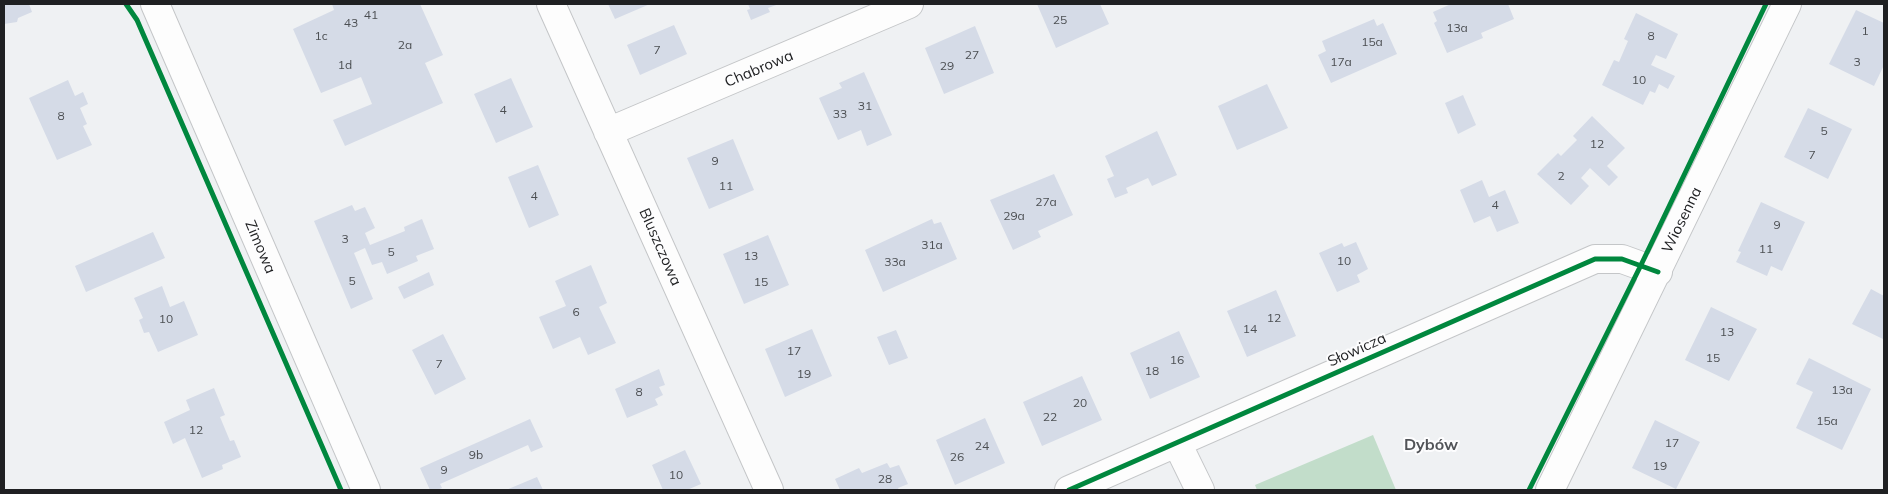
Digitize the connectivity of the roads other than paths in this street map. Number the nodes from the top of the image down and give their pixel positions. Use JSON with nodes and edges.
{"nodes":[{"id":1,"x":155,"y":4,"type":"edge"},
{"id":2,"x":550,"y":4,"type":"edge"},
{"id":3,"x":909,"y":4,"type":"edge"},
{"id":4,"x":1787,"y":4,"type":"edge"},
{"id":5,"x":608,"y":132,"type":"junction"},
{"id":6,"x":1658,"y":272,"type":"junction"},
{"id":7,"x":1178,"y":443,"type":"junction"},
{"id":8,"x":366,"y":490,"type":"edge"},
{"id":9,"x":769,"y":490,"type":"edge"},
{"id":10,"x":1069,"y":490,"type":"edge"},
{"id":11,"x":1200,"y":490,"type":"edge"},
{"id":12,"x":1550,"y":490,"type":"edge"}],
"edges":[{"from":1,"to":8,"type":"street","name":"Zimowa"},
{"from":2,"to":5,"type":"street","name":"Bluszczowa"},
{"from":3,"to":5,"type":"street","name":"Chabrowa"},
{"from":4,"to":6,"type":"street","name":"Wiosenna"},
{"from":5,"to":9,"type":"street","name":"Bluszczowa"},
{"from":6,"to":7,"type":"street","name":"Słowicza"},
{"from":6,"to":12,"type":"street","name":"Wiosenna"},
{"from":7,"to":10,"type":"street","name":"Słowicza"},
{"from":7,"to":11,"type":"street"}]}
